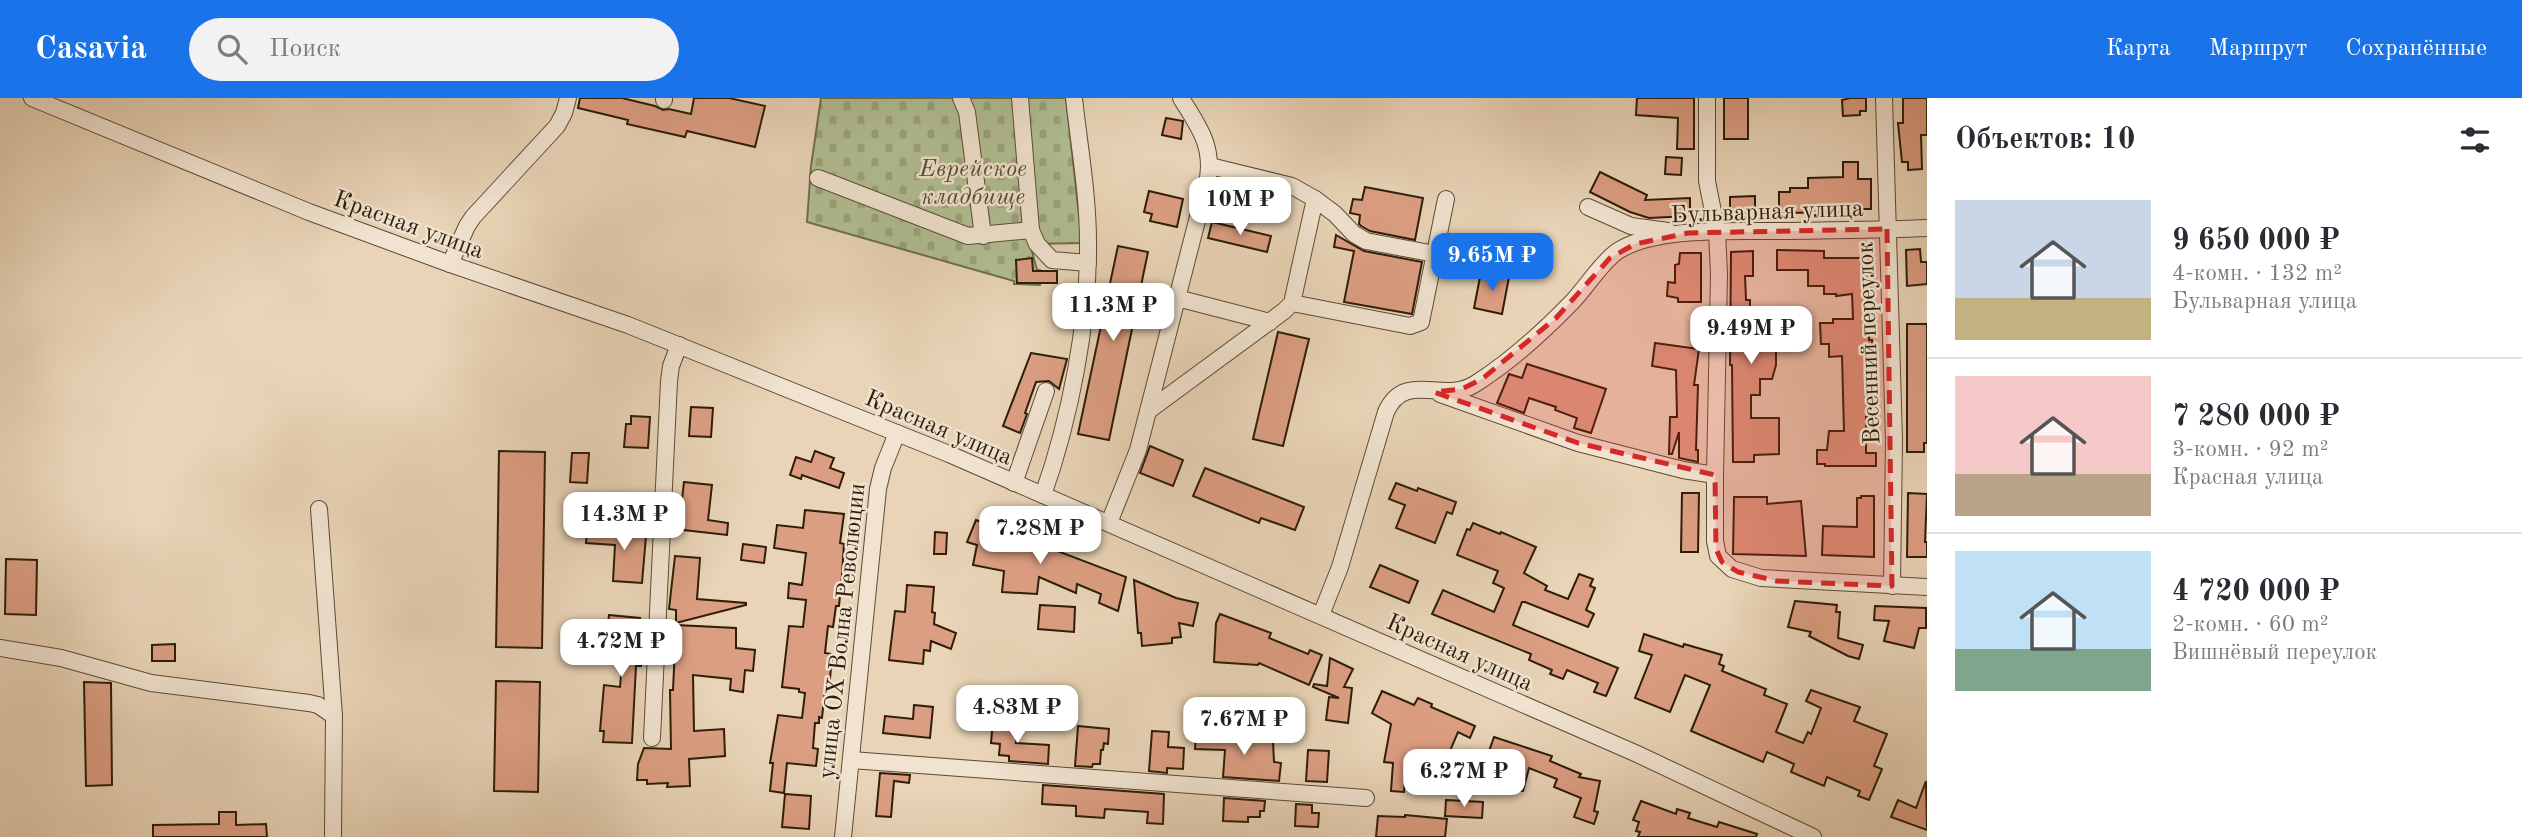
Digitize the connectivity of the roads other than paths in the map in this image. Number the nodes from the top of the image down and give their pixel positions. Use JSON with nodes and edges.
{"nodes":[{"id":1,"x":32,"y":98,"type":"edge"},
{"id":2,"x":568,"y":98,"type":"edge"},
{"id":3,"x":961,"y":98,"type":"edge"},
{"id":4,"x":1020,"y":98,"type":"edge"},
{"id":5,"x":1074,"y":98,"type":"edge"},
{"id":6,"x":1181,"y":98,"type":"edge"},
{"id":7,"x":1707,"y":98,"type":"edge"},
{"id":8,"x":1884,"y":98,"type":"edge"},
{"id":9,"x":1210,"y":166,"type":"junction"},
{"id":10,"x":818,"y":178,"type":"dead end"},
{"id":11,"x":1315,"y":199,"type":"junction"},
{"id":12,"x":1446,"y":199,"type":"dead end"},
{"id":13,"x":1588,"y":207,"type":"dead end"},
{"id":14,"x":1927,"y":228,"type":"edge"},
{"id":15,"x":1887,"y":229,"type":"junction"},
{"id":16,"x":1031,"y":230,"type":"junction"},
{"id":17,"x":1717,"y":232,"type":"junction"},
{"id":18,"x":1688,"y":233,"type":"junction"},
{"id":19,"x":983,"y":236,"type":"junction"},
{"id":20,"x":1435,"y":254,"type":"junction"},
{"id":21,"x":1088,"y":263,"type":"junction"},
{"id":22,"x":450,"y":264,"type":"junction"},
{"id":23,"x":1177,"y":298,"type":"junction"},
{"id":24,"x":1292,"y":303,"type":"junction"},
{"id":25,"x":1270,"y":322,"type":"junction"},
{"id":26,"x":679,"y":345,"type":"junction"},
{"id":27,"x":1046,"y":391,"type":"dead end"},
{"id":28,"x":1434,"y":391,"type":"junction"},
{"id":29,"x":1148,"y":411,"type":"junction"},
{"id":30,"x":897,"y":433,"type":"junction"},
{"id":31,"x":1715,"y":475,"type":"junction"},
{"id":32,"x":1014,"y":483,"type":"junction"},
{"id":33,"x":1043,"y":495,"type":"junction"},
{"id":34,"x":318,"y":509,"type":"dead end"},
{"id":35,"x":1109,"y":523,"type":"junction"},
{"id":36,"x":1892,"y":586,"type":"junction"},
{"id":37,"x":1927,"y":587,"type":"edge"},
{"id":38,"x":1321,"y":615,"type":"junction"},
{"id":39,"x":0,"y":648,"type":"edge"},
{"id":40,"x":334,"y":716,"type":"junction"},
{"id":41,"x":652,"y":738,"type":"dead end"},
{"id":42,"x":850,"y":760,"type":"junction"},
{"id":43,"x":1366,"y":798,"type":"dead end"},
{"id":44,"x":333,"y":837,"type":"edge"},
{"id":45,"x":843,"y":837,"type":"edge"},
{"id":46,"x":1813,"y":837,"type":"edge"}],
"edges":[{"from":1,"to":22,"type":"street","name":"Красная улица"},
{"from":2,"to":22,"type":"street"},
{"from":3,"to":19,"type":"street"},
{"from":4,"to":16,"type":"street"},
{"from":5,"to":21,"type":"street"},
{"from":6,"to":9,"type":"street"},
{"from":7,"to":17,"type":"street"},
{"from":8,"to":15,"type":"street","name":"Весенний переулок"},
{"from":9,"to":11,"type":"street"},
{"from":9,"to":23,"type":"street"},
{"from":10,"to":19,"type":"street"},
{"from":11,"to":20,"type":"street"},
{"from":11,"to":24,"type":"street"},
{"from":12,"to":20,"type":"street"},
{"from":13,"to":18,"type":"street"},
{"from":14,"to":15,"type":"street","name":"Бульварная улица"},
{"from":15,"to":17,"type":"street","name":"Бульварная улица"},
{"from":15,"to":36,"type":"street","name":"Весенний переулок"},
{"from":16,"to":19,"type":"street"},
{"from":16,"to":21,"type":"street"},
{"from":17,"to":18,"type":"street","name":"Бульварная улица"},
{"from":17,"to":31,"type":"street"},
{"from":18,"to":28,"type":"street","name":"Бульварная улица"},
{"from":20,"to":24,"type":"street"},
{"from":21,"to":33,"type":"street"},
{"from":22,"to":26,"type":"street","name":"Красная улица"},
{"from":23,"to":25,"type":"street"},
{"from":23,"to":29,"type":"street"},
{"from":24,"to":25,"type":"street"},
{"from":25,"to":29,"type":"street"},
{"from":26,"to":30,"type":"street","name":"Красная улица"},
{"from":26,"to":41,"type":"street"},
{"from":27,"to":32,"type":"street"},
{"from":28,"to":31,"type":"street"},
{"from":28,"to":38,"type":"street","name":"Бульварная улица"},
{"from":29,"to":35,"type":"street"},
{"from":30,"to":32,"type":"street","name":"Красная улица"},
{"from":30,"to":42,"type":"street","name":"улица ОХ Волна Революции"},
{"from":31,"to":36,"type":"street"},
{"from":32,"to":33,"type":"street","name":"Красная улица"},
{"from":33,"to":35,"type":"street","name":"Красная улица"},
{"from":34,"to":40,"type":"street"},
{"from":35,"to":38,"type":"street","name":"Красная улица"},
{"from":36,"to":37,"type":"street"},
{"from":38,"to":46,"type":"street","name":"Красная улица"},
{"from":39,"to":40,"type":"street"},
{"from":40,"to":44,"type":"street"},
{"from":42,"to":43,"type":"street"},
{"from":42,"to":45,"type":"street","name":"улица ОХ Волна Революции"}]}
